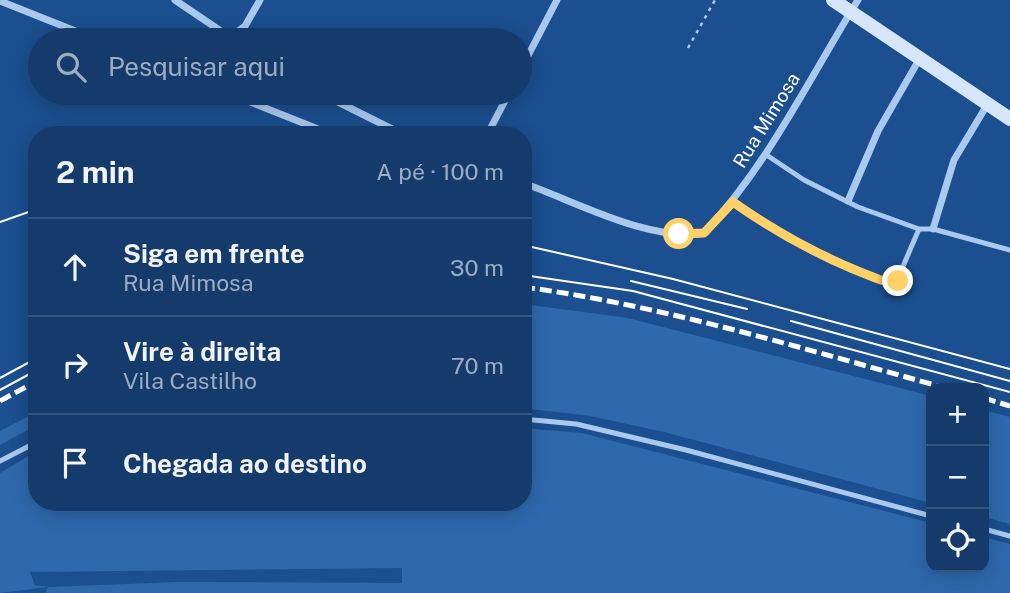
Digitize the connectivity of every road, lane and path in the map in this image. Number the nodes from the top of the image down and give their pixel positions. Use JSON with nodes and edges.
{"nodes":[{"id":1,"x":175,"y":0,"type":"edge"},
{"id":2,"x":260,"y":0,"type":"edge"},
{"id":3,"x":556,"y":0,"type":"edge"},
{"id":4,"x":715,"y":0,"type":"edge"},
{"id":5,"x":832,"y":0,"type":"edge"},
{"id":6,"x":0,"y":1,"type":"edge"},
{"id":7,"x":854,"y":6,"type":"edge"},
{"id":8,"x":68,"y":28,"type":"edge"},
{"id":9,"x":216,"y":28,"type":"edge"},
{"id":10,"x":243,"y":28,"type":"edge"},
{"id":11,"x":532,"y":47,"type":"edge"},
{"id":12,"x":688,"y":48,"type":"dead end"},
{"id":13,"x":920,"y":58,"type":"junction"},
{"id":14,"x":258,"y":105,"type":"edge"},
{"id":15,"x":344,"y":105,"type":"edge"},
{"id":16,"x":503,"y":105,"type":"edge"},
{"id":17,"x":987,"y":105,"type":"junction"},
{"id":18,"x":1010,"y":119,"type":"edge"},
{"id":19,"x":310,"y":126,"type":"edge"},
{"id":20,"x":386,"y":126,"type":"edge"},
{"id":21,"x":492,"y":126,"type":"edge"},
{"id":22,"x":765,"y":154,"type":"junction"},
{"id":23,"x":532,"y":186,"type":"edge"},
{"id":24,"x":848,"y":201,"type":"junction"},
{"id":25,"x":733,"y":202,"type":"junction"},
{"id":26,"x":919,"y":229,"type":"junction"},
{"id":27,"x":933,"y":229,"type":"junction"},
{"id":28,"x":1010,"y":250,"type":"edge"},
{"id":29,"x":532,"y":420,"type":"edge"},
{"id":30,"x":28,"y":447,"type":"edge"},
{"id":31,"x":0,"y":461,"type":"edge"},
{"id":32,"x":926,"y":515,"type":"edge"},
{"id":33,"x":989,"y":530,"type":"edge"},
{"id":34,"x":1010,"y":536,"type":"edge"}],
"edges":[{"from":1,"to":9,"type":"street"},
{"from":2,"to":10,"type":"street"},
{"from":3,"to":11,"type":"street"},
{"from":4,"to":12,"type":"path"},
{"from":5,"to":7,"type":"main road"},
{"from":6,"to":8,"type":"street"},
{"from":7,"to":13,"type":"main road"},
{"from":7,"to":22,"type":"street","name":"Rua Mimosa"},
{"from":13,"to":17,"type":"main road"},
{"from":13,"to":24,"type":"street"},
{"from":14,"to":19,"type":"street"},
{"from":15,"to":20,"type":"street"},
{"from":16,"to":21,"type":"street"},
{"from":17,"to":18,"type":"main road"},
{"from":17,"to":27,"type":"street"},
{"from":22,"to":24,"type":"lane"},
{"from":22,"to":25,"type":"street","name":"Rua Mimosa"},
{"from":23,"to":25,"type":"street","name":"Rua Mimosa"},
{"from":24,"to":26,"type":"lane"},
{"from":25,"to":26,"type":"lane"},
{"from":26,"to":27,"type":"lane"},
{"from":27,"to":28,"type":"lane"},
{"from":29,"to":32,"type":"lane"},
{"from":30,"to":31,"type":"lane"},
{"from":33,"to":34,"type":"lane"}]}
